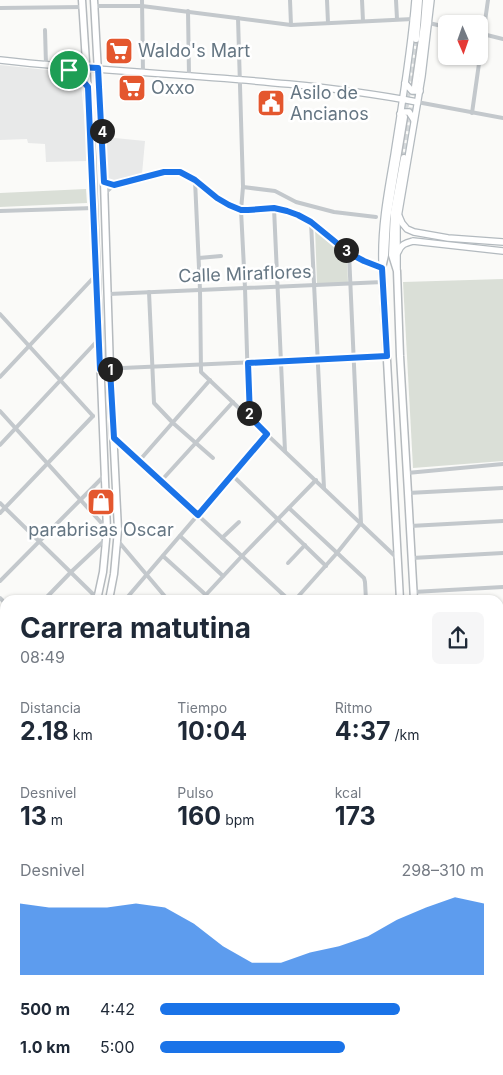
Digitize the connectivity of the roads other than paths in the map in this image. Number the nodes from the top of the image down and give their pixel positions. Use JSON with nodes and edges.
{"nodes":[{"id":1,"x":142,"y":0,"type":"edge"},
{"id":2,"x":290,"y":0,"type":"edge"},
{"id":3,"x":327,"y":0,"type":"edge"},
{"id":4,"x":362,"y":0,"type":"edge"},
{"id":5,"x":396,"y":0,"type":"edge"},
{"id":6,"x":415,"y":0,"type":"edge"},
{"id":7,"x":419,"y":0,"type":"edge"},
{"id":8,"x":426,"y":0,"type":"edge"},
{"id":9,"x":431,"y":0,"type":"edge"},
{"id":10,"x":488,"y":0,"type":"edge"},
{"id":11,"x":94,"y":3,"type":"edge"},
{"id":12,"x":83,"y":4,"type":"edge"},
{"id":13,"x":142,"y":6,"type":"junction"},
{"id":14,"x":0,"y":8,"type":"edge"},
{"id":15,"x":188,"y":11,"type":"junction"},
{"id":16,"x":485,"y":15,"type":"edge"},
{"id":17,"x":238,"y":18,"type":"junction"},
{"id":18,"x":397,"y":19,"type":"junction"},
{"id":19,"x":413,"y":19,"type":"junction"},
{"id":20,"x":363,"y":21,"type":"junction"},
{"id":21,"x":328,"y":23,"type":"junction"},
{"id":22,"x":429,"y":23,"type":"junction"},
{"id":23,"x":291,"y":24,"type":"junction"},
{"id":24,"x":438,"y":25,"type":"edge"},
{"id":25,"x":45,"y":30,"type":"dead end"},
{"id":26,"x":488,"y":36,"type":"edge"},
{"id":27,"x":416,"y":39,"type":"tunnel mouth"},
{"id":28,"x":503,"y":39,"type":"edge"},
{"id":29,"x":0,"y":60,"type":"edge"},
{"id":30,"x":46,"y":65,"type":"junction"},
{"id":31,"x":477,"y":65,"type":"edge"},
{"id":32,"x":60,"y":66,"type":"junction"},
{"id":33,"x":86,"y":68,"type":"junction"},
{"id":34,"x":98,"y":68,"type":"junction"},
{"id":35,"x":143,"y":72,"type":"junction"},
{"id":36,"x":189,"y":75,"type":"junction"},
{"id":37,"x":240,"y":80,"type":"junction"},
{"id":38,"x":405,"y":83,"type":"junction"},
{"id":39,"x":88,"y":87,"type":"junction"},
{"id":40,"x":418,"y":89,"type":"junction"},
{"id":41,"x":402,"y":100,"type":"junction"},
{"id":42,"x":417,"y":102,"type":"junction"},
{"id":43,"x":472,"y":113,"type":"junction"},
{"id":44,"x":402,"y":115,"type":"junction"},
{"id":45,"x":503,"y":118,"type":"edge"},
{"id":46,"x":414,"y":120,"type":"junction"},
{"id":47,"x":404,"y":158,"type":"tunnel mouth"},
{"id":48,"x":195,"y":180,"type":"junction"},
{"id":49,"x":104,"y":182,"type":"junction"},
{"id":50,"x":114,"y":185,"type":"junction"},
{"id":51,"x":243,"y":187,"type":"junction"},
{"id":52,"x":105,"y":193,"type":"junction"},
{"id":53,"x":94,"y":208,"type":"junction"},
{"id":54,"x":274,"y":208,"type":"junction"},
{"id":55,"x":241,"y":210,"type":"junction"},
{"id":56,"x":0,"y":211,"type":"edge"},
{"id":57,"x":399,"y":215,"type":"junction"},
{"id":58,"x":376,"y":218,"type":"dead end"},
{"id":59,"x":311,"y":222,"type":"junction"},
{"id":60,"x":503,"y":242,"type":"edge"},
{"id":61,"x":503,"y":251,"type":"edge"},
{"id":62,"x":349,"y":253,"type":"junction"},
{"id":63,"x":397,"y":254,"type":"junction"},
{"id":64,"x":221,"y":256,"type":"dead end"},
{"id":65,"x":199,"y":258,"type":"junction"},
{"id":66,"x":382,"y":268,"type":"junction"},
{"id":67,"x":397,"y":271,"type":"junction"},
{"id":68,"x":96,"y":274,"type":"junction"},
{"id":69,"x":383,"y":282,"type":"junction"},
{"id":70,"x":351,"y":284,"type":"junction"},
{"id":71,"x":314,"y":285,"type":"junction"},
{"id":72,"x":278,"y":287,"type":"junction"},
{"id":73,"x":246,"y":288,"type":"junction"},
{"id":74,"x":200,"y":290,"type":"junction"},
{"id":75,"x":148,"y":292,"type":"junction"},
{"id":76,"x":109,"y":294,"type":"junction"},
{"id":77,"x":0,"y":314,"type":"edge"},
{"id":78,"x":99,"y":339,"type":"junction"},
{"id":79,"x":29,"y":346,"type":"junction"},
{"id":80,"x":387,"y":356,"type":"junction"},
{"id":81,"x":354,"y":358,"type":"junction"},
{"id":82,"x":318,"y":360,"type":"junction"},
{"id":83,"x":281,"y":361,"type":"junction"},
{"id":84,"x":248,"y":363,"type":"junction"},
{"id":85,"x":201,"y":365,"type":"junction"},
{"id":86,"x":152,"y":367,"type":"junction"},
{"id":87,"x":100,"y":369,"type":"junction"},
{"id":88,"x":110,"y":369,"type":"junction"},
{"id":89,"x":0,"y":376,"type":"edge"},
{"id":90,"x":60,"y":380,"type":"junction"},
{"id":91,"x":210,"y":380,"type":"junction"},
{"id":92,"x":233,"y":402,"type":"junction"},
{"id":93,"x":0,"y":411,"type":"edge"},
{"id":94,"x":93,"y":416,"type":"junction"},
{"id":95,"x":102,"y":416,"type":"junction"},
{"id":96,"x":250,"y":417,"type":"junction"},
{"id":97,"x":173,"y":422,"type":"junction"},
{"id":98,"x":15,"y":428,"type":"junction"},
{"id":99,"x":267,"y":434,"type":"junction"},
{"id":100,"x":114,"y":438,"type":"junction"},
{"id":101,"x":195,"y":443,"type":"junction"},
{"id":102,"x":0,"y":445,"type":"edge"},
{"id":103,"x":285,"y":451,"type":"junction"},
{"id":104,"x":212,"y":458,"type":"dead end"},
{"id":105,"x":139,"y":461,"type":"junction"},
{"id":106,"x":47,"y":464,"type":"junction"},
{"id":107,"x":503,"y":464,"type":"edge"},
{"id":108,"x":407,"y":473,"type":"junction"},
{"id":109,"x":105,"y":475,"type":"junction"},
{"id":110,"x":232,"y":475,"type":"junction"},
{"id":111,"x":316,"y":480,"type":"junction"},
{"id":112,"x":161,"y":481,"type":"junction"},
{"id":113,"x":324,"y":488,"type":"junction"},
{"id":114,"x":503,"y":488,"type":"edge"},
{"id":115,"x":408,"y":493,"type":"junction"},
{"id":116,"x":80,"y":500,"type":"junction"},
{"id":117,"x":0,"y":503,"type":"edge"},
{"id":118,"x":5,"y":508,"type":"junction"},
{"id":119,"x":289,"y":508,"type":"junction"},
{"id":120,"x":0,"y":513,"type":"edge"},
{"id":121,"x":198,"y":515,"type":"junction"},
{"id":122,"x":278,"y":519,"type":"junction"},
{"id":123,"x":503,"y":521,"type":"edge"},
{"id":124,"x":239,"y":522,"type":"dead end"},
{"id":125,"x":361,"y":523,"type":"junction"},
{"id":126,"x":410,"y":526,"type":"junction"},
{"id":127,"x":107,"y":530,"type":"junction"},
{"id":128,"x":180,"y":536,"type":"junction"},
{"id":129,"x":107,"y":538,"type":"junction"},
{"id":130,"x":222,"y":538,"type":"junction"},
{"id":131,"x":118,"y":541,"type":"junction"},
{"id":132,"x":39,"y":542,"type":"junction"},
{"id":133,"x":304,"y":545,"type":"junction"},
{"id":134,"x":337,"y":553,"type":"junction"},
{"id":135,"x":503,"y":553,"type":"edge"},
{"id":136,"x":162,"y":556,"type":"junction"},
{"id":137,"x":242,"y":556,"type":"junction"},
{"id":138,"x":412,"y":558,"type":"junction"},
{"id":139,"x":398,"y":559,"type":"junction"},
{"id":140,"x":288,"y":563,"type":"dead end"},
{"id":141,"x":326,"y":566,"type":"junction"},
{"id":142,"x":71,"y":572,"type":"junction"},
{"id":143,"x":146,"y":575,"type":"junction"},
{"id":144,"x":223,"y":576,"type":"junction"},
{"id":145,"x":0,"y":581,"type":"edge"},
{"id":146,"x":503,"y":588,"type":"edge"},
{"id":147,"x":413,"y":592,"type":"junction"},
{"id":148,"x":49,"y":595,"type":"edge"},
{"id":149,"x":93,"y":595,"type":"edge"},
{"id":150,"x":98,"y":595,"type":"edge"},
{"id":151,"x":110,"y":595,"type":"edge"},
{"id":152,"x":129,"y":595,"type":"edge"},
{"id":153,"x":163,"y":595,"type":"edge"},
{"id":154,"x":206,"y":595,"type":"joint"},
{"id":155,"x":284,"y":595,"type":"edge"},
{"id":156,"x":300,"y":595,"type":"edge"},
{"id":157,"x":366,"y":595,"type":"edge"},
{"id":158,"x":400,"y":595,"type":"edge"},
{"id":159,"x":413,"y":595,"type":"edge"}],
"edges":[{"from":1,"to":13,"type":"street"},
{"from":2,"to":23,"type":"street"},
{"from":3,"to":21,"type":"street"},
{"from":4,"to":20,"type":"street"},
{"from":5,"to":18,"type":"street"},
{"from":6,"to":19,"type":"street"},
{"from":7,"to":27,"type":"main road"},
{"from":8,"to":40,"type":"main road"},
{"from":9,"to":22,"type":"street"},
{"from":10,"to":16,"type":"street"},
{"from":11,"to":13,"type":"street"},
{"from":11,"to":34,"type":"main road"},
{"from":12,"to":14,"type":"street"},
{"from":12,"to":33,"type":"main road"},
{"from":13,"to":15,"type":"street"},
{"from":13,"to":35,"type":"street"},
{"from":15,"to":17,"type":"street"},
{"from":15,"to":36,"type":"street"},
{"from":17,"to":23,"type":"street"},
{"from":17,"to":37,"type":"street"},
{"from":18,"to":19,"type":"street"},
{"from":18,"to":20,"type":"street"},
{"from":19,"to":38,"type":"street"},
{"from":20,"to":21,"type":"street"},
{"from":21,"to":23,"type":"street"},
{"from":22,"to":24,"type":"street"},
{"from":22,"to":40,"type":"street"},
{"from":25,"to":30,"type":"street"},
{"from":26,"to":28,"type":"street"},
{"from":29,"to":30,"type":"street"},
{"from":30,"to":32,"type":"street"},
{"from":31,"to":43,"type":"street"},
{"from":32,"to":33,"type":"street"},
{"from":32,"to":39,"type":"main road"},
{"from":33,"to":34,"type":"street"},
{"from":33,"to":39,"type":"main road"},
{"from":34,"to":35,"type":"street"},
{"from":34,"to":49,"type":"main road"},
{"from":35,"to":36,"type":"street"},
{"from":36,"to":37,"type":"street"},
{"from":37,"to":41,"type":"street"},
{"from":37,"to":51,"type":"street"},
{"from":38,"to":40,"type":"street"},
{"from":38,"to":41,"type":"street"},
{"from":39,"to":53,"type":"main road"},
{"from":40,"to":42,"type":"street"},
{"from":41,"to":42,"type":"street"},
{"from":41,"to":44,"type":"street"},
{"from":42,"to":43,"type":"street"},
{"from":42,"to":46,"type":"street"},
{"from":43,"to":45,"type":"street"},
{"from":44,"to":46,"type":"street"},
{"from":44,"to":66,"type":"main road"},
{"from":46,"to":57,"type":"street"},
{"from":47,"to":67,"type":"main road"},
{"from":48,"to":50,"type":"street"},
{"from":48,"to":55,"type":"street"},
{"from":48,"to":65,"type":"street"},
{"from":49,"to":50,"type":"street"},
{"from":49,"to":52,"type":"main road"},
{"from":50,"to":52,"type":"street"},
{"from":51,"to":55,"type":"street"},
{"from":51,"to":58,"type":"street"},
{"from":52,"to":76,"type":"main road"},
{"from":53,"to":56,"type":"street"},
{"from":53,"to":68,"type":"main road"},
{"from":54,"to":55,"type":"street"},
{"from":54,"to":59,"type":"street"},
{"from":54,"to":72,"type":"street"},
{"from":55,"to":73,"type":"street"},
{"from":57,"to":60,"type":"street"},
{"from":57,"to":63,"type":"street"},
{"from":59,"to":62,"type":"street"},
{"from":59,"to":71,"type":"street"},
{"from":61,"to":63,"type":"street"},
{"from":62,"to":66,"type":"street"},
{"from":62,"to":70,"type":"street"},
{"from":63,"to":67,"type":"street"},
{"from":64,"to":65,"type":"street"},
{"from":65,"to":74,"type":"street"},
{"from":66,"to":69,"type":"main road"},
{"from":67,"to":108,"type":"main road"},
{"from":68,"to":78,"type":"main road"},
{"from":68,"to":79,"type":"street"},
{"from":69,"to":70,"type":"street","name":"Calle Miraflores"},
{"from":69,"to":80,"type":"main road"},
{"from":70,"to":71,"type":"street","name":"Calle Miraflores"},
{"from":70,"to":81,"type":"street"},
{"from":71,"to":72,"type":"street","name":"Calle Miraflores"},
{"from":71,"to":82,"type":"street"},
{"from":72,"to":73,"type":"street","name":"Calle Miraflores"},
{"from":72,"to":83,"type":"street"},
{"from":73,"to":74,"type":"street","name":"Calle Miraflores"},
{"from":73,"to":84,"type":"street"},
{"from":74,"to":75,"type":"street","name":"Calle Miraflores"},
{"from":74,"to":85,"type":"street"},
{"from":75,"to":76,"type":"street","name":"Calle Miraflores"},
{"from":75,"to":86,"type":"street"},
{"from":76,"to":88,"type":"main road"},
{"from":77,"to":79,"type":"street"},
{"from":78,"to":87,"type":"main road"},
{"from":78,"to":90,"type":"street"},
{"from":79,"to":89,"type":"street"},
{"from":79,"to":90,"type":"street"},
{"from":80,"to":81,"type":"street"},
{"from":80,"to":139,"type":"main road"},
{"from":81,"to":82,"type":"street"},
{"from":81,"to":125,"type":"street"},
{"from":82,"to":83,"type":"street"},
{"from":82,"to":113,"type":"street"},
{"from":83,"to":84,"type":"street"},
{"from":83,"to":103,"type":"street"},
{"from":84,"to":85,"type":"street"},
{"from":84,"to":96,"type":"street"},
{"from":85,"to":86,"type":"street"},
{"from":85,"to":91,"type":"street"},
{"from":86,"to":88,"type":"street"},
{"from":86,"to":97,"type":"street"},
{"from":87,"to":88,"type":"street"},
{"from":87,"to":95,"type":"main road"},
{"from":88,"to":100,"type":"main road"},
{"from":90,"to":94,"type":"street"},
{"from":90,"to":98,"type":"street"},
{"from":91,"to":92,"type":"street"},
{"from":91,"to":97,"type":"street"},
{"from":92,"to":96,"type":"street"},
{"from":92,"to":101,"type":"street"},
{"from":93,"to":98,"type":"street"},
{"from":94,"to":95,"type":"street"},
{"from":94,"to":106,"type":"street"},
{"from":95,"to":109,"type":"main road"},
{"from":96,"to":99,"type":"street"},
{"from":97,"to":101,"type":"street"},
{"from":97,"to":105,"type":"street"},
{"from":98,"to":102,"type":"street"},
{"from":98,"to":106,"type":"street"},
{"from":99,"to":103,"type":"street"},
{"from":99,"to":110,"type":"street"},
{"from":100,"to":105,"type":"street"},
{"from":100,"to":131,"type":"main road"},
{"from":101,"to":104,"type":"street"},
{"from":101,"to":112,"type":"street"},
{"from":103,"to":111,"type":"street"},
{"from":105,"to":112,"type":"street"},
{"from":106,"to":116,"type":"street"},
{"from":106,"to":118,"type":"street"},
{"from":107,"to":108,"type":"street"},
{"from":108,"to":115,"type":"main road"},
{"from":109,"to":116,"type":"street"},
{"from":109,"to":127,"type":"main road"},
{"from":110,"to":121,"type":"street"},
{"from":110,"to":122,"type":"street"},
{"from":111,"to":113,"type":"street"},
{"from":111,"to":119,"type":"street"},
{"from":112,"to":121,"type":"street"},
{"from":113,"to":125,"type":"street"},
{"from":114,"to":115,"type":"street"},
{"from":115,"to":126,"type":"main road"},
{"from":116,"to":127,"type":"street"},
{"from":116,"to":132,"type":"street"},
{"from":117,"to":118,"type":"street"},
{"from":118,"to":120,"type":"street"},
{"from":118,"to":132,"type":"street"},
{"from":119,"to":122,"type":"street"},
{"from":119,"to":134,"type":"street"},
{"from":121,"to":128,"type":"street"},
{"from":121,"to":130,"type":"street"},
{"from":122,"to":133,"type":"street"},
{"from":122,"to":137,"type":"street"},
{"from":123,"to":126,"type":"street"},
{"from":124,"to":130,"type":"street"},
{"from":125,"to":134,"type":"street"},
{"from":125,"to":139,"type":"street"},
{"from":126,"to":138,"type":"main road"},
{"from":127,"to":129,"type":"main road"},
{"from":128,"to":136,"type":"street"},
{"from":128,"to":144,"type":"street"},
{"from":129,"to":142,"type":"street"},
{"from":129,"to":150,"type":"main road"},
{"from":130,"to":137,"type":"street"},
{"from":131,"to":143,"type":"street"},
{"from":131,"to":151,"type":"main road"},
{"from":132,"to":142,"type":"street"},
{"from":132,"to":145,"type":"street"},
{"from":133,"to":140,"type":"street"},
{"from":133,"to":141,"type":"street"},
{"from":134,"to":141,"type":"street"},
{"from":134,"to":157,"type":"street"},
{"from":135,"to":138,"type":"street"},
{"from":136,"to":143,"type":"street"},
{"from":136,"to":154,"type":"street"},
{"from":137,"to":144,"type":"street"},
{"from":137,"to":155,"type":"street"},
{"from":138,"to":147,"type":"main road"},
{"from":139,"to":158,"type":"main road"},
{"from":141,"to":156,"type":"street"},
{"from":142,"to":148,"type":"street"},
{"from":142,"to":149,"type":"street"},
{"from":143,"to":152,"type":"street"},
{"from":143,"to":153,"type":"street"},
{"from":144,"to":154,"type":"street"},
{"from":146,"to":147,"type":"street"},
{"from":147,"to":159,"type":"main road"}]}
